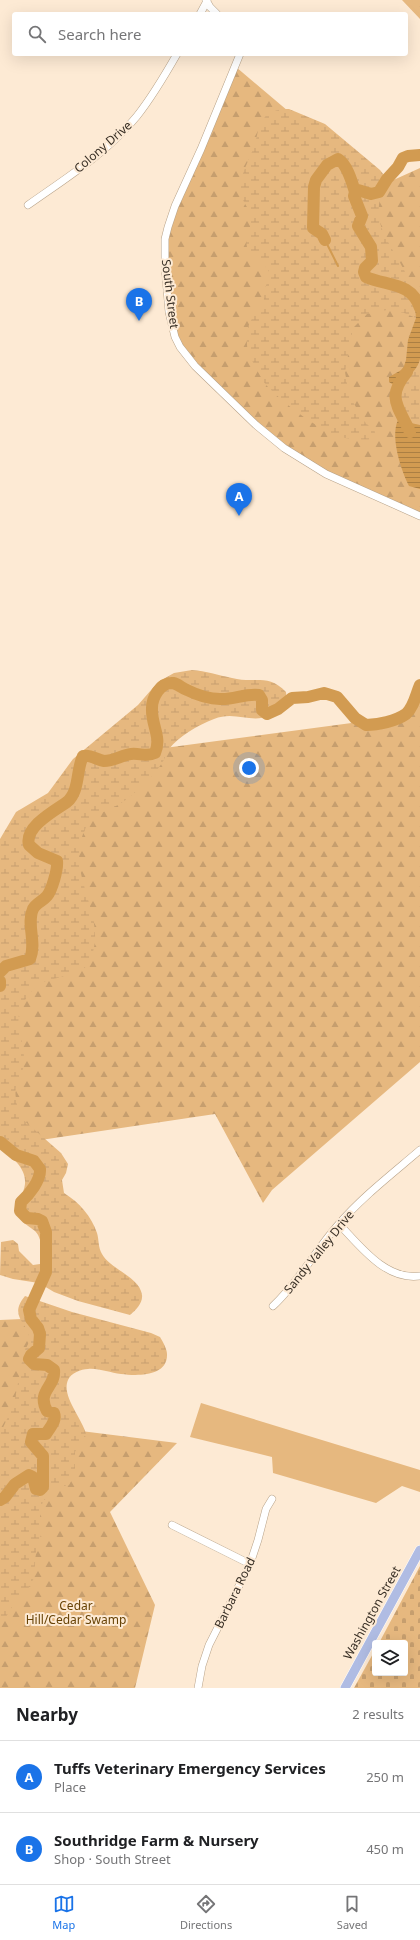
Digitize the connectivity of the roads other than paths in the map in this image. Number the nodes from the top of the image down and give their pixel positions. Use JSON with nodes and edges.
{"nodes":[{"id":1,"x":207,"y":0,"type":"edge"},
{"id":2,"x":201,"y":12,"type":"edge"},
{"id":3,"x":215,"y":12,"type":"edge"},
{"id":4,"x":176,"y":56,"type":"edge"},
{"id":5,"x":239,"y":56,"type":"edge"},
{"id":6,"x":28,"y":205,"type":"dead end"},
{"id":7,"x":420,"y":516,"type":"edge"},
{"id":8,"x":420,"y":1150,"type":"edge"},
{"id":9,"x":339,"y":1224,"type":"junction"},
{"id":10,"x":420,"y":1276,"type":"edge"},
{"id":11,"x":273,"y":1306,"type":"dead end"},
{"id":12,"x":272,"y":1499,"type":"dead end"},
{"id":13,"x":172,"y":1525,"type":"dead end"},
{"id":14,"x":420,"y":1550,"type":"edge"},
{"id":15,"x":250,"y":1564,"type":"junction"},
{"id":16,"x":198,"y":1688,"type":"edge"},
{"id":17,"x":345,"y":1688,"type":"edge"}],
"edges":[{"from":1,"to":2,"type":"street"},
{"from":1,"to":3,"type":"street"},
{"from":4,"to":6,"type":"street","name":"Colony Drive"},
{"from":5,"to":7,"type":"street","name":"South Street"},
{"from":8,"to":9,"type":"street","name":"Sandy Valley Drive"},
{"from":9,"to":10,"type":"street"},
{"from":9,"to":11,"type":"street","name":"Sandy Valley Drive"},
{"from":12,"to":15,"type":"street","name":"Barbara Road"},
{"from":13,"to":15,"type":"street"},
{"from":14,"to":17,"type":"main road","name":"Washington Street"},
{"from":15,"to":16,"type":"street","name":"Barbara Road"}]}
